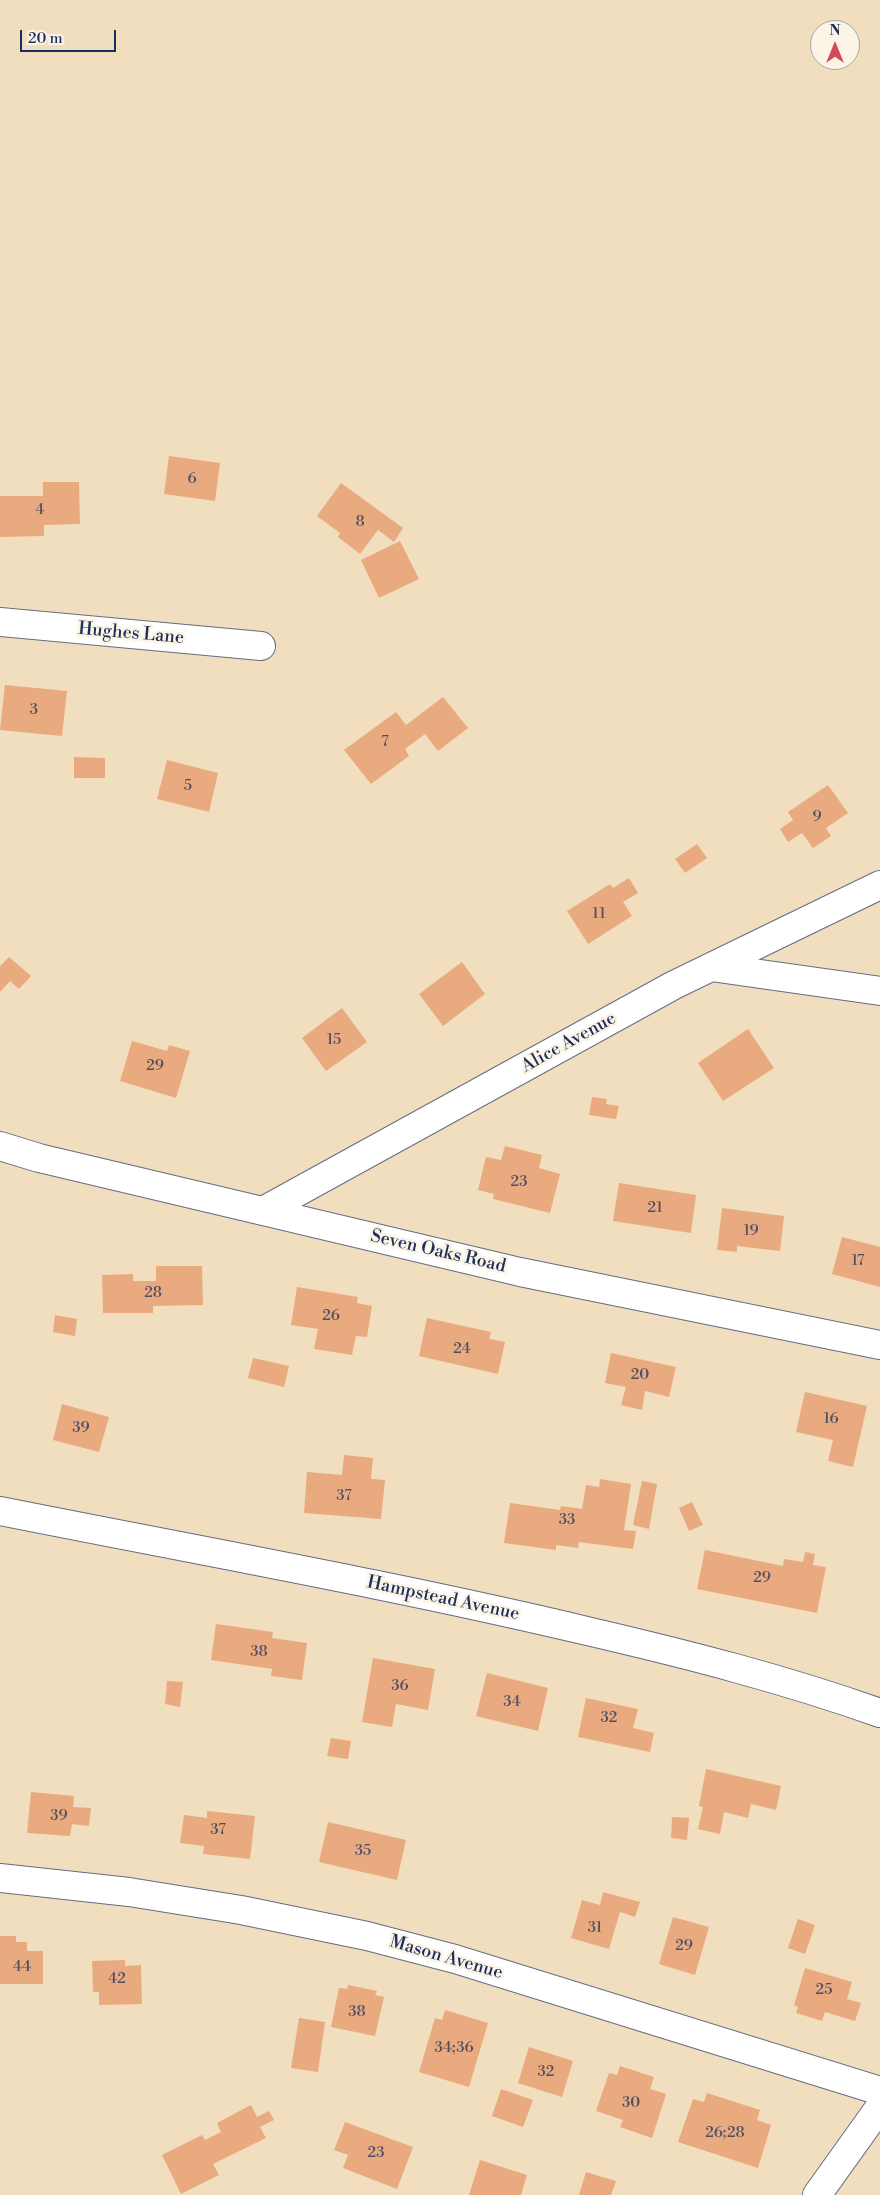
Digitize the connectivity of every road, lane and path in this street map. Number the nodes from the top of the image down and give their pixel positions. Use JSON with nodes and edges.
{"nodes":[{"id":1,"x":0,"y":622,"type":"edge"},
{"id":2,"x":261,"y":646,"type":"dead end"},
{"id":3,"x":880,"y":885,"type":"edge"},
{"id":4,"x":711,"y":967,"type":"junction"},
{"id":5,"x":880,"y":991,"type":"edge"},
{"id":6,"x":0,"y":1146,"type":"edge"},
{"id":7,"x":263,"y":1211,"type":"junction"},
{"id":8,"x":880,"y":1345,"type":"edge"},
{"id":9,"x":0,"y":1511,"type":"edge"},
{"id":10,"x":880,"y":1713,"type":"edge"},
{"id":11,"x":0,"y":1878,"type":"edge"},
{"id":12,"x":880,"y":2091,"type":"edge"},
{"id":13,"x":880,"y":2107,"type":"edge"},
{"id":14,"x":817,"y":2195,"type":"edge"}],
"edges":[{"from":1,"to":2,"type":"street","name":"Hughes Lane"},
{"from":3,"to":4,"type":"street","name":"Alice Avenue"},
{"from":4,"to":5,"type":"street"},
{"from":4,"to":7,"type":"street","name":"Alice Avenue"},
{"from":6,"to":7,"type":"street","name":"Seven Oaks Road"},
{"from":7,"to":8,"type":"street","name":"Seven Oaks Road"},
{"from":9,"to":10,"type":"street","name":"Hampstead Avenue"},
{"from":11,"to":12,"type":"street","name":"Mason Avenue"},
{"from":13,"to":14,"type":"street"}]}
